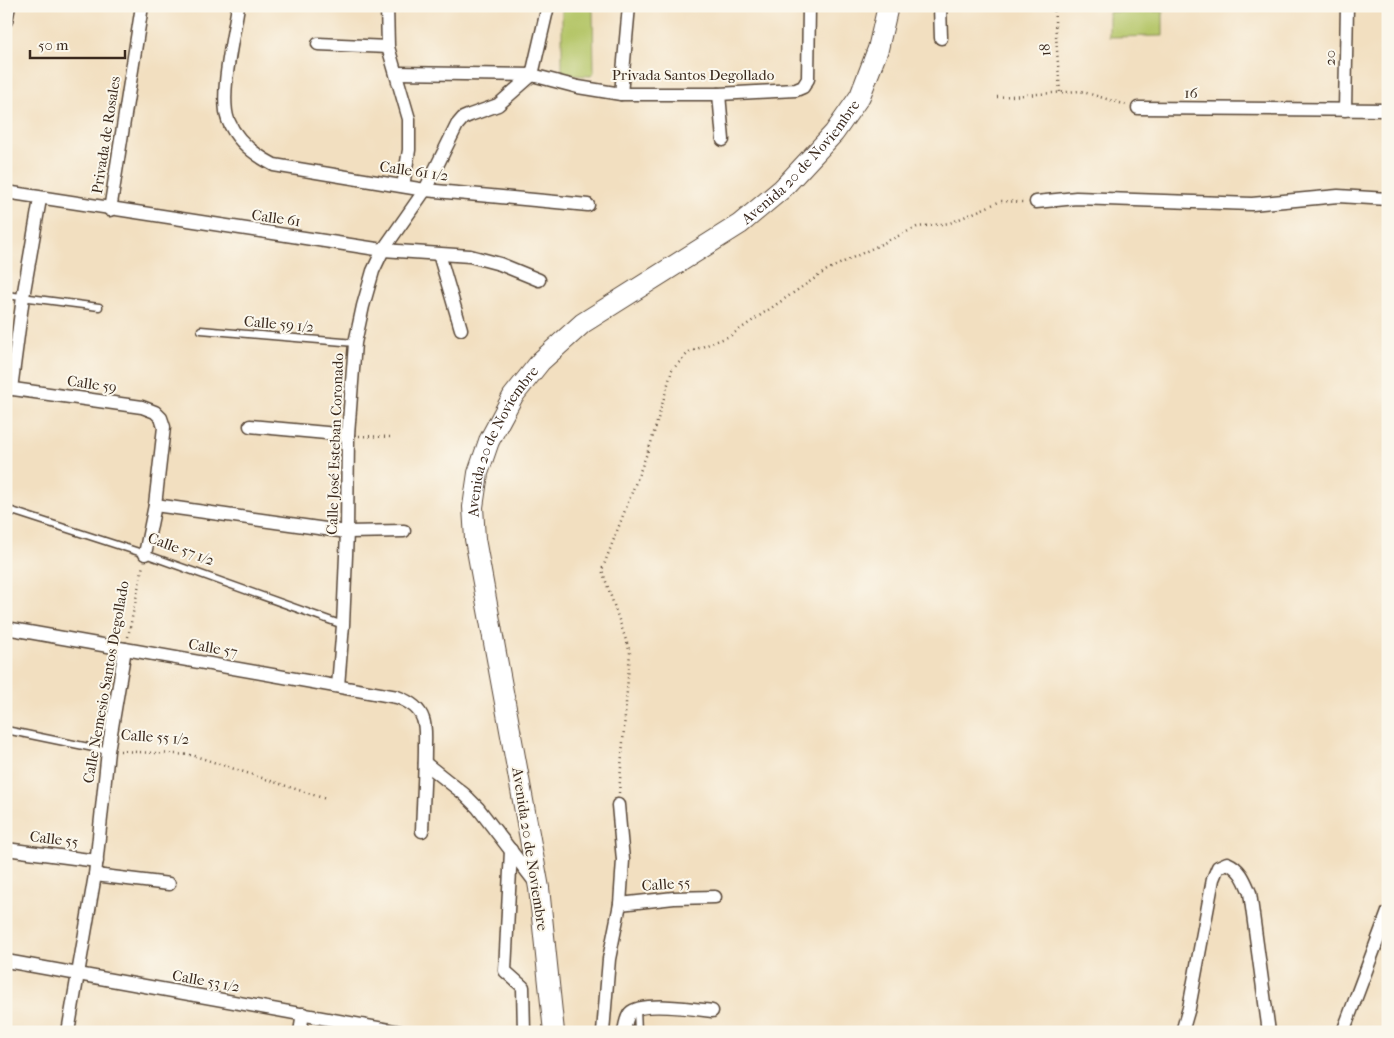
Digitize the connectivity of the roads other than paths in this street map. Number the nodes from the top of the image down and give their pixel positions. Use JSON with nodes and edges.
{"nodes":[{"id":1,"x":9,"y":6,"type":"edge"},
{"id":2,"x":142,"y":6,"type":"edge"},
{"id":3,"x":238,"y":6,"type":"edge"},
{"id":4,"x":387,"y":6,"type":"edge"},
{"id":5,"x":629,"y":6,"type":"edge"},
{"id":6,"x":809,"y":6,"type":"edge"},
{"id":7,"x":888,"y":6,"type":"edge"},
{"id":8,"x":940,"y":6,"type":"edge"},
{"id":9,"x":1347,"y":6,"type":"edge"},
{"id":10,"x":546,"y":8,"type":"edge"},
{"id":11,"x":6,"y":21,"type":"edge"},
{"id":12,"x":941,"y":38,"type":"dead end"},
{"id":13,"x":318,"y":44,"type":"dead end"},
{"id":14,"x":388,"y":47,"type":"junction"},
{"id":15,"x":396,"y":74,"type":"junction"},
{"id":16,"x":532,"y":76,"type":"junction"},
{"id":17,"x":621,"y":94,"type":"junction"},
{"id":18,"x":719,"y":94,"type":"junction"},
{"id":19,"x":1138,"y":108,"type":"road end"},
{"id":20,"x":1345,"y":110,"type":"junction"},
{"id":21,"x":1388,"y":110,"type":"edge"},
{"id":22,"x":723,"y":140,"type":"dead end"},
{"id":23,"x":403,"y":186,"type":"junction"},
{"id":24,"x":425,"y":190,"type":"junction"},
{"id":25,"x":6,"y":192,"type":"edge"},
{"id":26,"x":40,"y":199,"type":"junction"},
{"id":27,"x":1388,"y":199,"type":"edge"},
{"id":28,"x":1036,"y":202,"type":"road end"},
{"id":29,"x":588,"y":205,"type":"dead end"},
{"id":30,"x":110,"y":210,"type":"junction"},
{"id":31,"x":383,"y":250,"type":"junction"},
{"id":32,"x":439,"y":254,"type":"junction"},
{"id":33,"x":539,"y":280,"type":"dead end"},
{"id":34,"x":6,"y":295,"type":"edge"},
{"id":35,"x":23,"y":297,"type":"junction"},
{"id":36,"x":99,"y":307,"type":"dead end"},
{"id":37,"x":461,"y":329,"type":"dead end"},
{"id":38,"x":201,"y":330,"type":"dead end"},
{"id":39,"x":355,"y":343,"type":"junction"},
{"id":40,"x":9,"y":389,"type":"edge"},
{"id":41,"x":250,"y":426,"type":"dead end"},
{"id":42,"x":348,"y":435,"type":"junction"},
{"id":43,"x":155,"y":505,"type":"junction"},
{"id":44,"x":6,"y":509,"type":"edge"},
{"id":45,"x":404,"y":531,"type":"dead end"},
{"id":46,"x":347,"y":532,"type":"junction"},
{"id":47,"x":145,"y":554,"type":"junction"},
{"id":48,"x":343,"y":625,"type":"junction"},
{"id":49,"x":6,"y":628,"type":"edge"},
{"id":50,"x":125,"y":649,"type":"junction"},
{"id":51,"x":338,"y":686,"type":"junction"},
{"id":52,"x":6,"y":730,"type":"edge"},
{"id":53,"x":108,"y":750,"type":"junction"},
{"id":54,"x":425,"y":762,"type":"junction"},
{"id":55,"x":618,"y":805,"type":"road end"},
{"id":56,"x":422,"y":831,"type":"dead end"},
{"id":57,"x":6,"y":849,"type":"edge"},
{"id":58,"x":511,"y":850,"type":"junction"},
{"id":59,"x":97,"y":861,"type":"junction"},
{"id":60,"x":95,"y":875,"type":"junction"},
{"id":61,"x":169,"y":884,"type":"dead end"},
{"id":62,"x":539,"y":888,"type":"junction"},
{"id":63,"x":715,"y":897,"type":"dead end"},
{"id":64,"x":620,"y":904,"type":"junction"},
{"id":65,"x":1388,"y":912,"type":"edge"},
{"id":66,"x":6,"y":961,"type":"edge"},
{"id":67,"x":79,"y":975,"type":"junction"},
{"id":68,"x":637,"y":1009,"type":"junction"},
{"id":69,"x":712,"y":1011,"type":"dead end"},
{"id":70,"x":303,"y":1014,"type":"junction"},
{"id":71,"x":68,"y":1032,"type":"edge"},
{"id":72,"x":300,"y":1032,"type":"edge"},
{"id":73,"x":400,"y":1032,"type":"edge"},
{"id":74,"x":524,"y":1032,"type":"edge"},
{"id":75,"x":554,"y":1032,"type":"edge"},
{"id":76,"x":603,"y":1032,"type":"edge"},
{"id":77,"x":624,"y":1032,"type":"edge"},
{"id":78,"x":638,"y":1032,"type":"edge"},
{"id":79,"x":1182,"y":1032,"type":"edge"},
{"id":80,"x":1269,"y":1032,"type":"edge"},
{"id":81,"x":1343,"y":1032,"type":"edge"}],
"edges":[{"from":1,"to":11,"type":"street"},
{"from":2,"to":30,"type":"street","name":"Privada de Rosales"},
{"from":3,"to":23,"type":"street","name":"Calle 61 1/2"},
{"from":4,"to":14,"type":"street"},
{"from":5,"to":17,"type":"street"},
{"from":6,"to":18,"type":"street","name":"Privada Santos Degollado"},
{"from":7,"to":62,"type":"main road","name":"Avenida 20 de Noviembre"},
{"from":8,"to":12,"type":"street"},
{"from":9,"to":20,"type":"street","name":"20"},
{"from":10,"to":16,"type":"street"},
{"from":13,"to":14,"type":"street"},
{"from":14,"to":15,"type":"street"},
{"from":15,"to":16,"type":"street","name":"Privada Santos Degollado"},
{"from":15,"to":23,"type":"street"},
{"from":16,"to":17,"type":"street","name":"Privada Santos Degollado"},
{"from":16,"to":24,"type":"street","name":"Calle José Esteban Coronado"},
{"from":17,"to":18,"type":"street","name":"Privada Santos Degollado"},
{"from":18,"to":22,"type":"street"},
{"from":19,"to":20,"type":"street","name":"16"},
{"from":20,"to":21,"type":"street","name":"16"},
{"from":23,"to":24,"type":"street","name":"Calle 61 1/2"},
{"from":24,"to":29,"type":"street","name":"Calle 61 1/2"},
{"from":24,"to":31,"type":"street","name":"Calle José Esteban Coronado"},
{"from":25,"to":26,"type":"street","name":"Calle 61"},
{"from":26,"to":30,"type":"street","name":"Calle 61"},
{"from":26,"to":35,"type":"street"},
{"from":27,"to":28,"type":"street"},
{"from":30,"to":31,"type":"street","name":"Calle 61"},
{"from":31,"to":32,"type":"street","name":"Calle 61"},
{"from":31,"to":39,"type":"street","name":"Calle José Esteban Coronado"},
{"from":32,"to":33,"type":"street","name":"Calle 61"},
{"from":32,"to":37,"type":"street"},
{"from":34,"to":35,"type":"lane"},
{"from":35,"to":36,"type":"lane"},
{"from":35,"to":40,"type":"street"},
{"from":38,"to":39,"type":"lane","name":"Calle 59 1/2"},
{"from":39,"to":42,"type":"street","name":"Calle José Esteban Coronado"},
{"from":40,"to":43,"type":"street","name":"Calle 59"},
{"from":41,"to":42,"type":"street"},
{"from":42,"to":46,"type":"street","name":"Calle José Esteban Coronado"},
{"from":43,"to":46,"type":"street"},
{"from":43,"to":47,"type":"street"},
{"from":44,"to":47,"type":"lane","name":"Calle 57 1/2"},
{"from":45,"to":46,"type":"street"},
{"from":46,"to":48,"type":"street","name":"Calle José Esteban Coronado"},
{"from":47,"to":48,"type":"lane","name":"Calle 57 1/2"},
{"from":48,"to":51,"type":"street","name":"Calle José Esteban Coronado"},
{"from":49,"to":50,"type":"street","name":"Calle 57"},
{"from":50,"to":51,"type":"street","name":"Calle 57"},
{"from":50,"to":53,"type":"street","name":"Calle Nemesio Santos Degollado"},
{"from":51,"to":54,"type":"street","name":"Calle 57"},
{"from":52,"to":53,"type":"lane","name":"Calle 55 1/2"},
{"from":53,"to":59,"type":"street","name":"Calle Nemesio Santos Degollado"},
{"from":54,"to":56,"type":"street"},
{"from":54,"to":58,"type":"street"},
{"from":55,"to":64,"type":"street"},
{"from":57,"to":59,"type":"street","name":"Calle 55"},
{"from":58,"to":62,"type":"street"},
{"from":58,"to":74,"type":"street"},
{"from":59,"to":60,"type":"street","name":"Calle Nemesio Santos Degollado"},
{"from":60,"to":61,"type":"street"},
{"from":60,"to":67,"type":"street","name":"Calle Nemesio Santos Degollado"},
{"from":62,"to":75,"type":"main road","name":"Avenida 20 de Noviembre"},
{"from":63,"to":64,"type":"street","name":"Calle 55"},
{"from":64,"to":76,"type":"street"},
{"from":65,"to":81,"type":"street"},
{"from":66,"to":67,"type":"street","name":"Calle 53 1/2"},
{"from":67,"to":70,"type":"street","name":"Calle 53 1/2"},
{"from":67,"to":71,"type":"street","name":"Calle Nemesio Santos Degollado"},
{"from":68,"to":69,"type":"street"},
{"from":68,"to":77,"type":"street"},
{"from":68,"to":78,"type":"lane"},
{"from":70,"to":72,"type":"street"},
{"from":70,"to":73,"type":"street","name":"Calle 53 1/2"},
{"from":79,"to":80,"type":"street"}]}
